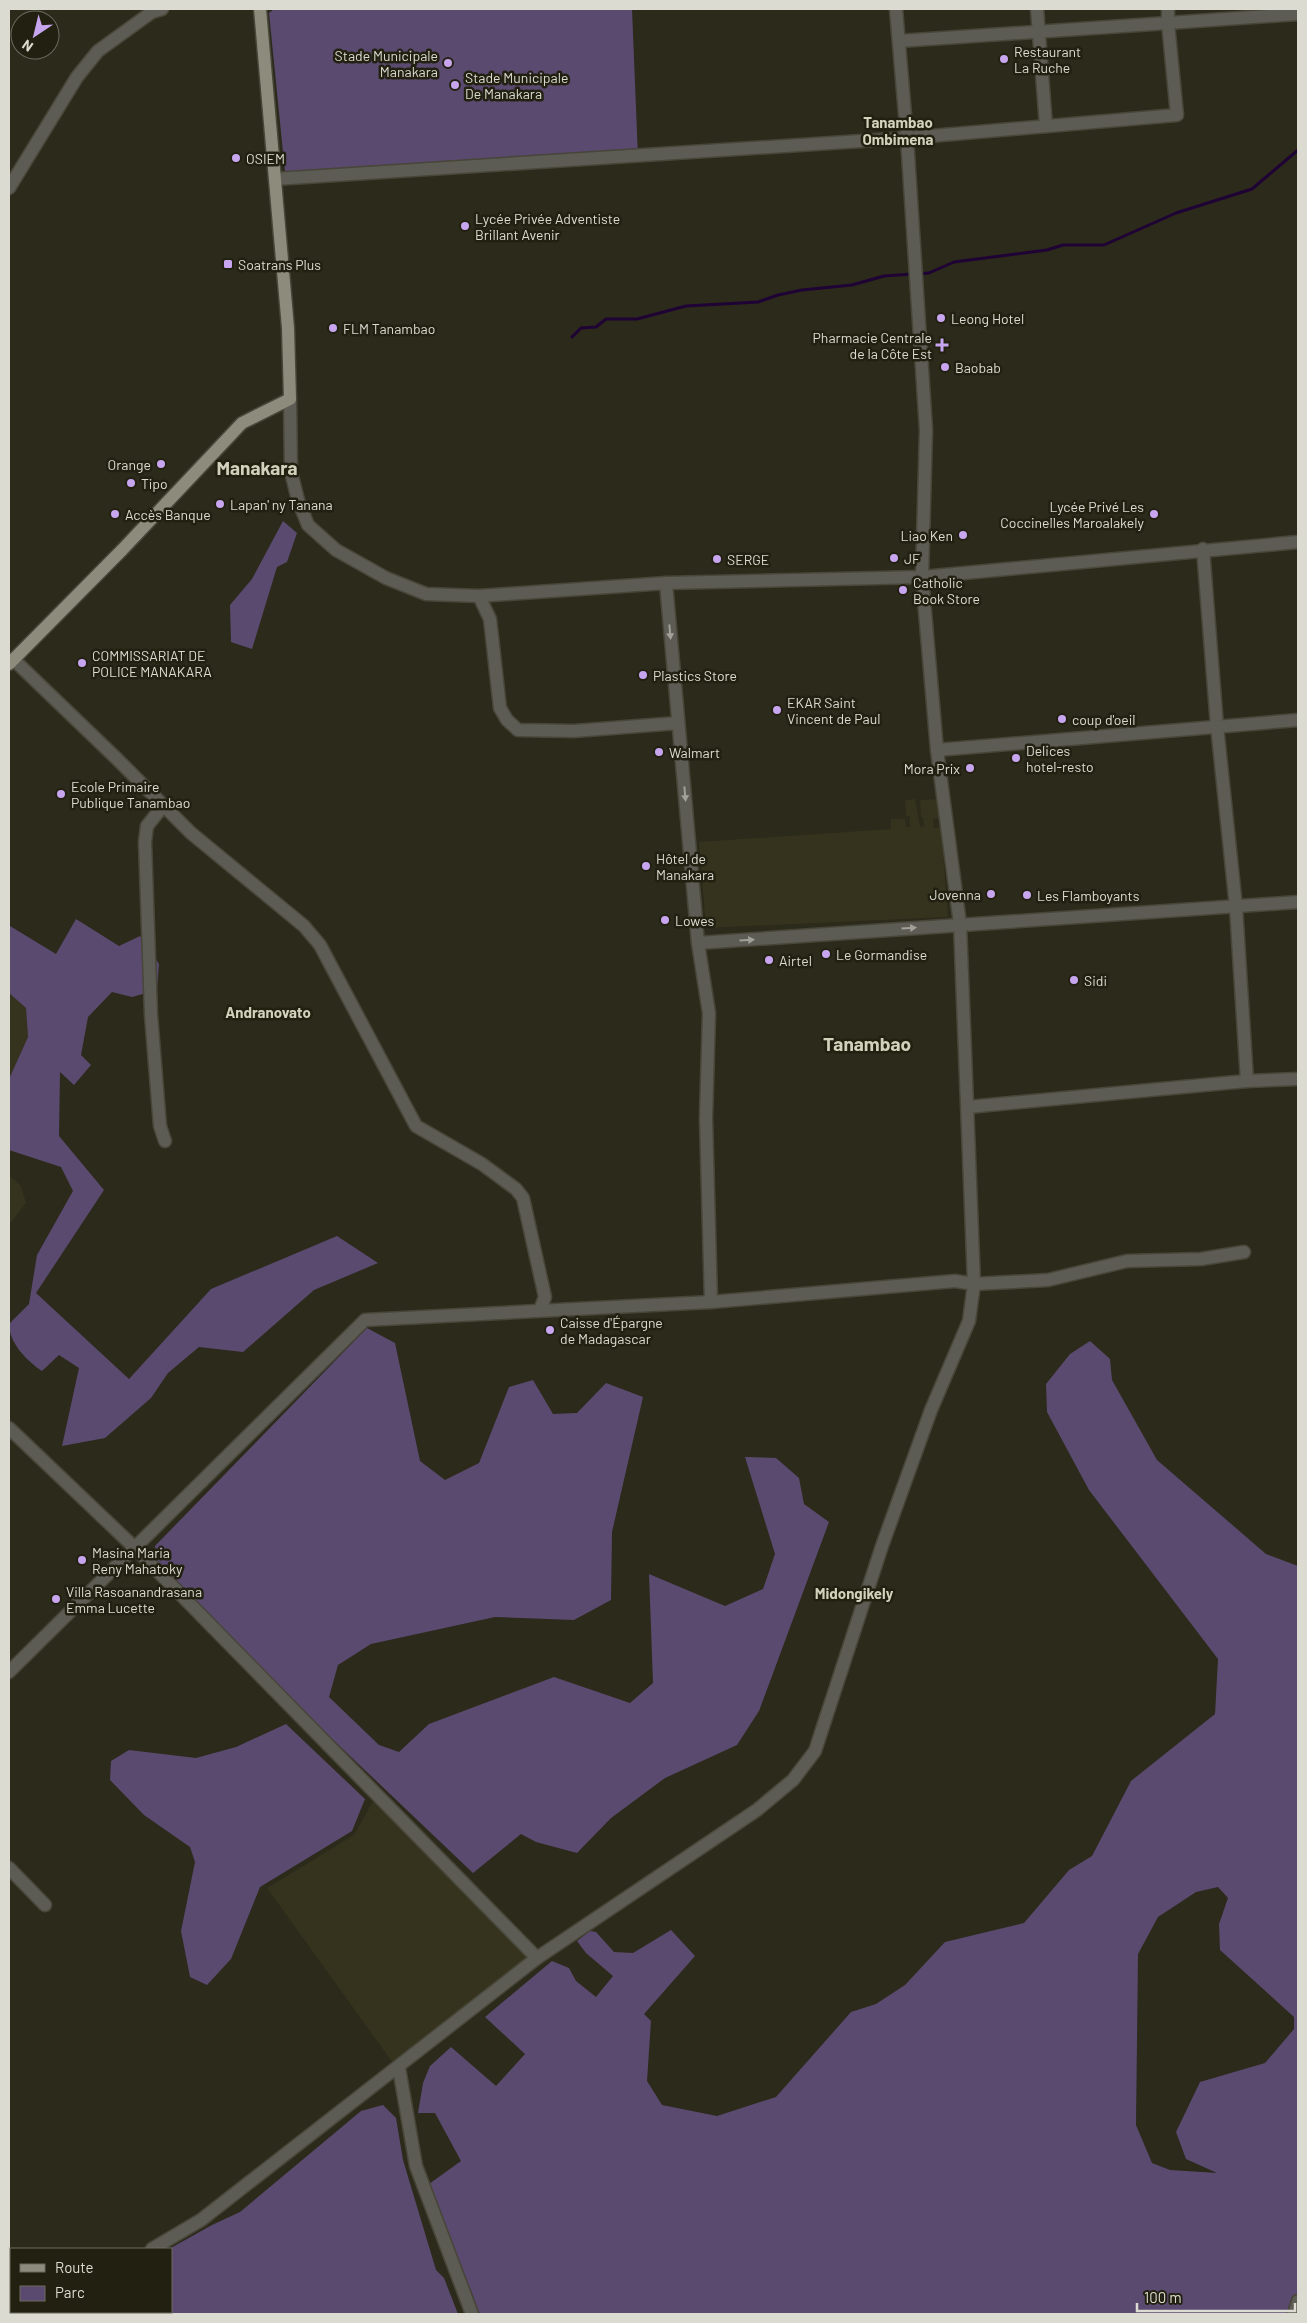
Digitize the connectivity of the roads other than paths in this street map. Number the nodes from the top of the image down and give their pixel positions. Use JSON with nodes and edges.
{"nodes":[{"id":1,"x":162,"y":9,"type":"edge"},
{"id":2,"x":260,"y":9,"type":"edge"},
{"id":3,"x":896,"y":9,"type":"edge"},
{"id":4,"x":1037,"y":9,"type":"edge"},
{"id":5,"x":1168,"y":9,"type":"edge"},
{"id":6,"x":1298,"y":14,"type":"edge"},
{"id":7,"x":1168,"y":23,"type":"junction"},
{"id":8,"x":1039,"y":32,"type":"junction"},
{"id":9,"x":899,"y":41,"type":"junction"},
{"id":10,"x":1046,"y":126,"type":"junction"},
{"id":11,"x":907,"y":138,"type":"junction"},
{"id":12,"x":275,"y":179,"type":"junction"},
{"id":13,"x":9,"y":188,"type":"edge"},
{"id":14,"x":290,"y":399,"type":"junction"},
{"id":15,"x":1298,"y":542,"type":"edge"},
{"id":16,"x":1203,"y":549,"type":"junction"},
{"id":17,"x":922,"y":577,"type":"junction"},
{"id":18,"x":666,"y":583,"type":"junction"},
{"id":19,"x":479,"y":596,"type":"junction"},
{"id":20,"x":11,"y":662,"type":"edge"},
{"id":21,"x":1298,"y":720,"type":"edge"},
{"id":22,"x":678,"y":723,"type":"junction"},
{"id":23,"x":1217,"y":726,"type":"junction"},
{"id":24,"x":937,"y":750,"type":"junction"},
{"id":25,"x":163,"y":806,"type":"junction"},
{"id":26,"x":1298,"y":902,"type":"edge"},
{"id":27,"x":1236,"y":907,"type":"junction"},
{"id":28,"x":960,"y":924,"type":"junction"},
{"id":29,"x":698,"y":943,"type":"junction"},
{"id":30,"x":1298,"y":1079,"type":"edge"},
{"id":31,"x":1247,"y":1081,"type":"junction"},
{"id":32,"x":968,"y":1107,"type":"junction"},
{"id":33,"x":165,"y":1141,"type":"dead end"},
{"id":34,"x":1244,"y":1252,"type":"dead end"},
{"id":35,"x":974,"y":1284,"type":"junction"},
{"id":36,"x":710,"y":1302,"type":"junction"},
{"id":37,"x":540,"y":1310,"type":"junction"},
{"id":38,"x":9,"y":1428,"type":"edge"},
{"id":39,"x":135,"y":1548,"type":"junction"},
{"id":40,"x":9,"y":1672,"type":"edge"},
{"id":41,"x":9,"y":1868,"type":"edge"},
{"id":42,"x":45,"y":1905,"type":"dead end"},
{"id":43,"x":537,"y":1958,"type":"junction"},
{"id":44,"x":398,"y":2068,"type":"junction"},
{"id":45,"x":154,"y":2248,"type":"edge"},
{"id":46,"x":1298,"y":2301,"type":"edge"},
{"id":47,"x":472,"y":2314,"type":"edge"},
{"id":48,"x":1294,"y":2314,"type":"edge"}],
"edges":[{"from":1,"to":13,"type":"street"},
{"from":2,"to":12,"type":"main road"},
{"from":3,"to":9,"type":"street"},
{"from":4,"to":8,"type":"street"},
{"from":5,"to":7,"type":"street"},
{"from":6,"to":7,"type":"street"},
{"from":7,"to":8,"type":"street"},
{"from":7,"to":10,"type":"street"},
{"from":8,"to":9,"type":"street"},
{"from":8,"to":10,"type":"street"},
{"from":9,"to":11,"type":"street"},
{"from":10,"to":11,"type":"street"},
{"from":11,"to":12,"type":"street"},
{"from":11,"to":17,"type":"street"},
{"from":12,"to":14,"type":"main road"},
{"from":14,"to":19,"type":"street"},
{"from":14,"to":20,"type":"main road"},
{"from":15,"to":16,"type":"street"},
{"from":16,"to":17,"type":"street"},
{"from":16,"to":23,"type":"street"},
{"from":17,"to":18,"type":"street"},
{"from":17,"to":24,"type":"street"},
{"from":18,"to":19,"type":"street"},
{"from":18,"to":22,"type":"street","one_way":true},
{"from":19,"to":22,"type":"street"},
{"from":20,"to":25,"type":"street"},
{"from":21,"to":23,"type":"street"},
{"from":22,"to":29,"type":"street","one_way":true},
{"from":23,"to":24,"type":"street"},
{"from":23,"to":27,"type":"street"},
{"from":24,"to":28,"type":"street"},
{"from":25,"to":33,"type":"street"},
{"from":25,"to":37,"type":"street"},
{"from":26,"to":27,"type":"street"},
{"from":27,"to":28,"type":"street"},
{"from":27,"to":31,"type":"street"},
{"from":29,"to":28,"type":"street","one_way":true},
{"from":28,"to":32,"type":"street"},
{"from":29,"to":36,"type":"street"},
{"from":30,"to":31,"type":"street"},
{"from":31,"to":32,"type":"street"},
{"from":32,"to":35,"type":"street"},
{"from":34,"to":35,"type":"street"},
{"from":35,"to":36,"type":"street"},
{"from":35,"to":43,"type":"street"},
{"from":36,"to":37,"type":"street"},
{"from":37,"to":39,"type":"street"},
{"from":38,"to":39,"type":"street"},
{"from":39,"to":40,"type":"street"},
{"from":39,"to":43,"type":"street"},
{"from":41,"to":42,"type":"street"},
{"from":43,"to":44,"type":"street"},
{"from":44,"to":45,"type":"street"},
{"from":44,"to":47,"type":"street"},
{"from":46,"to":48,"type":"street"}]}
